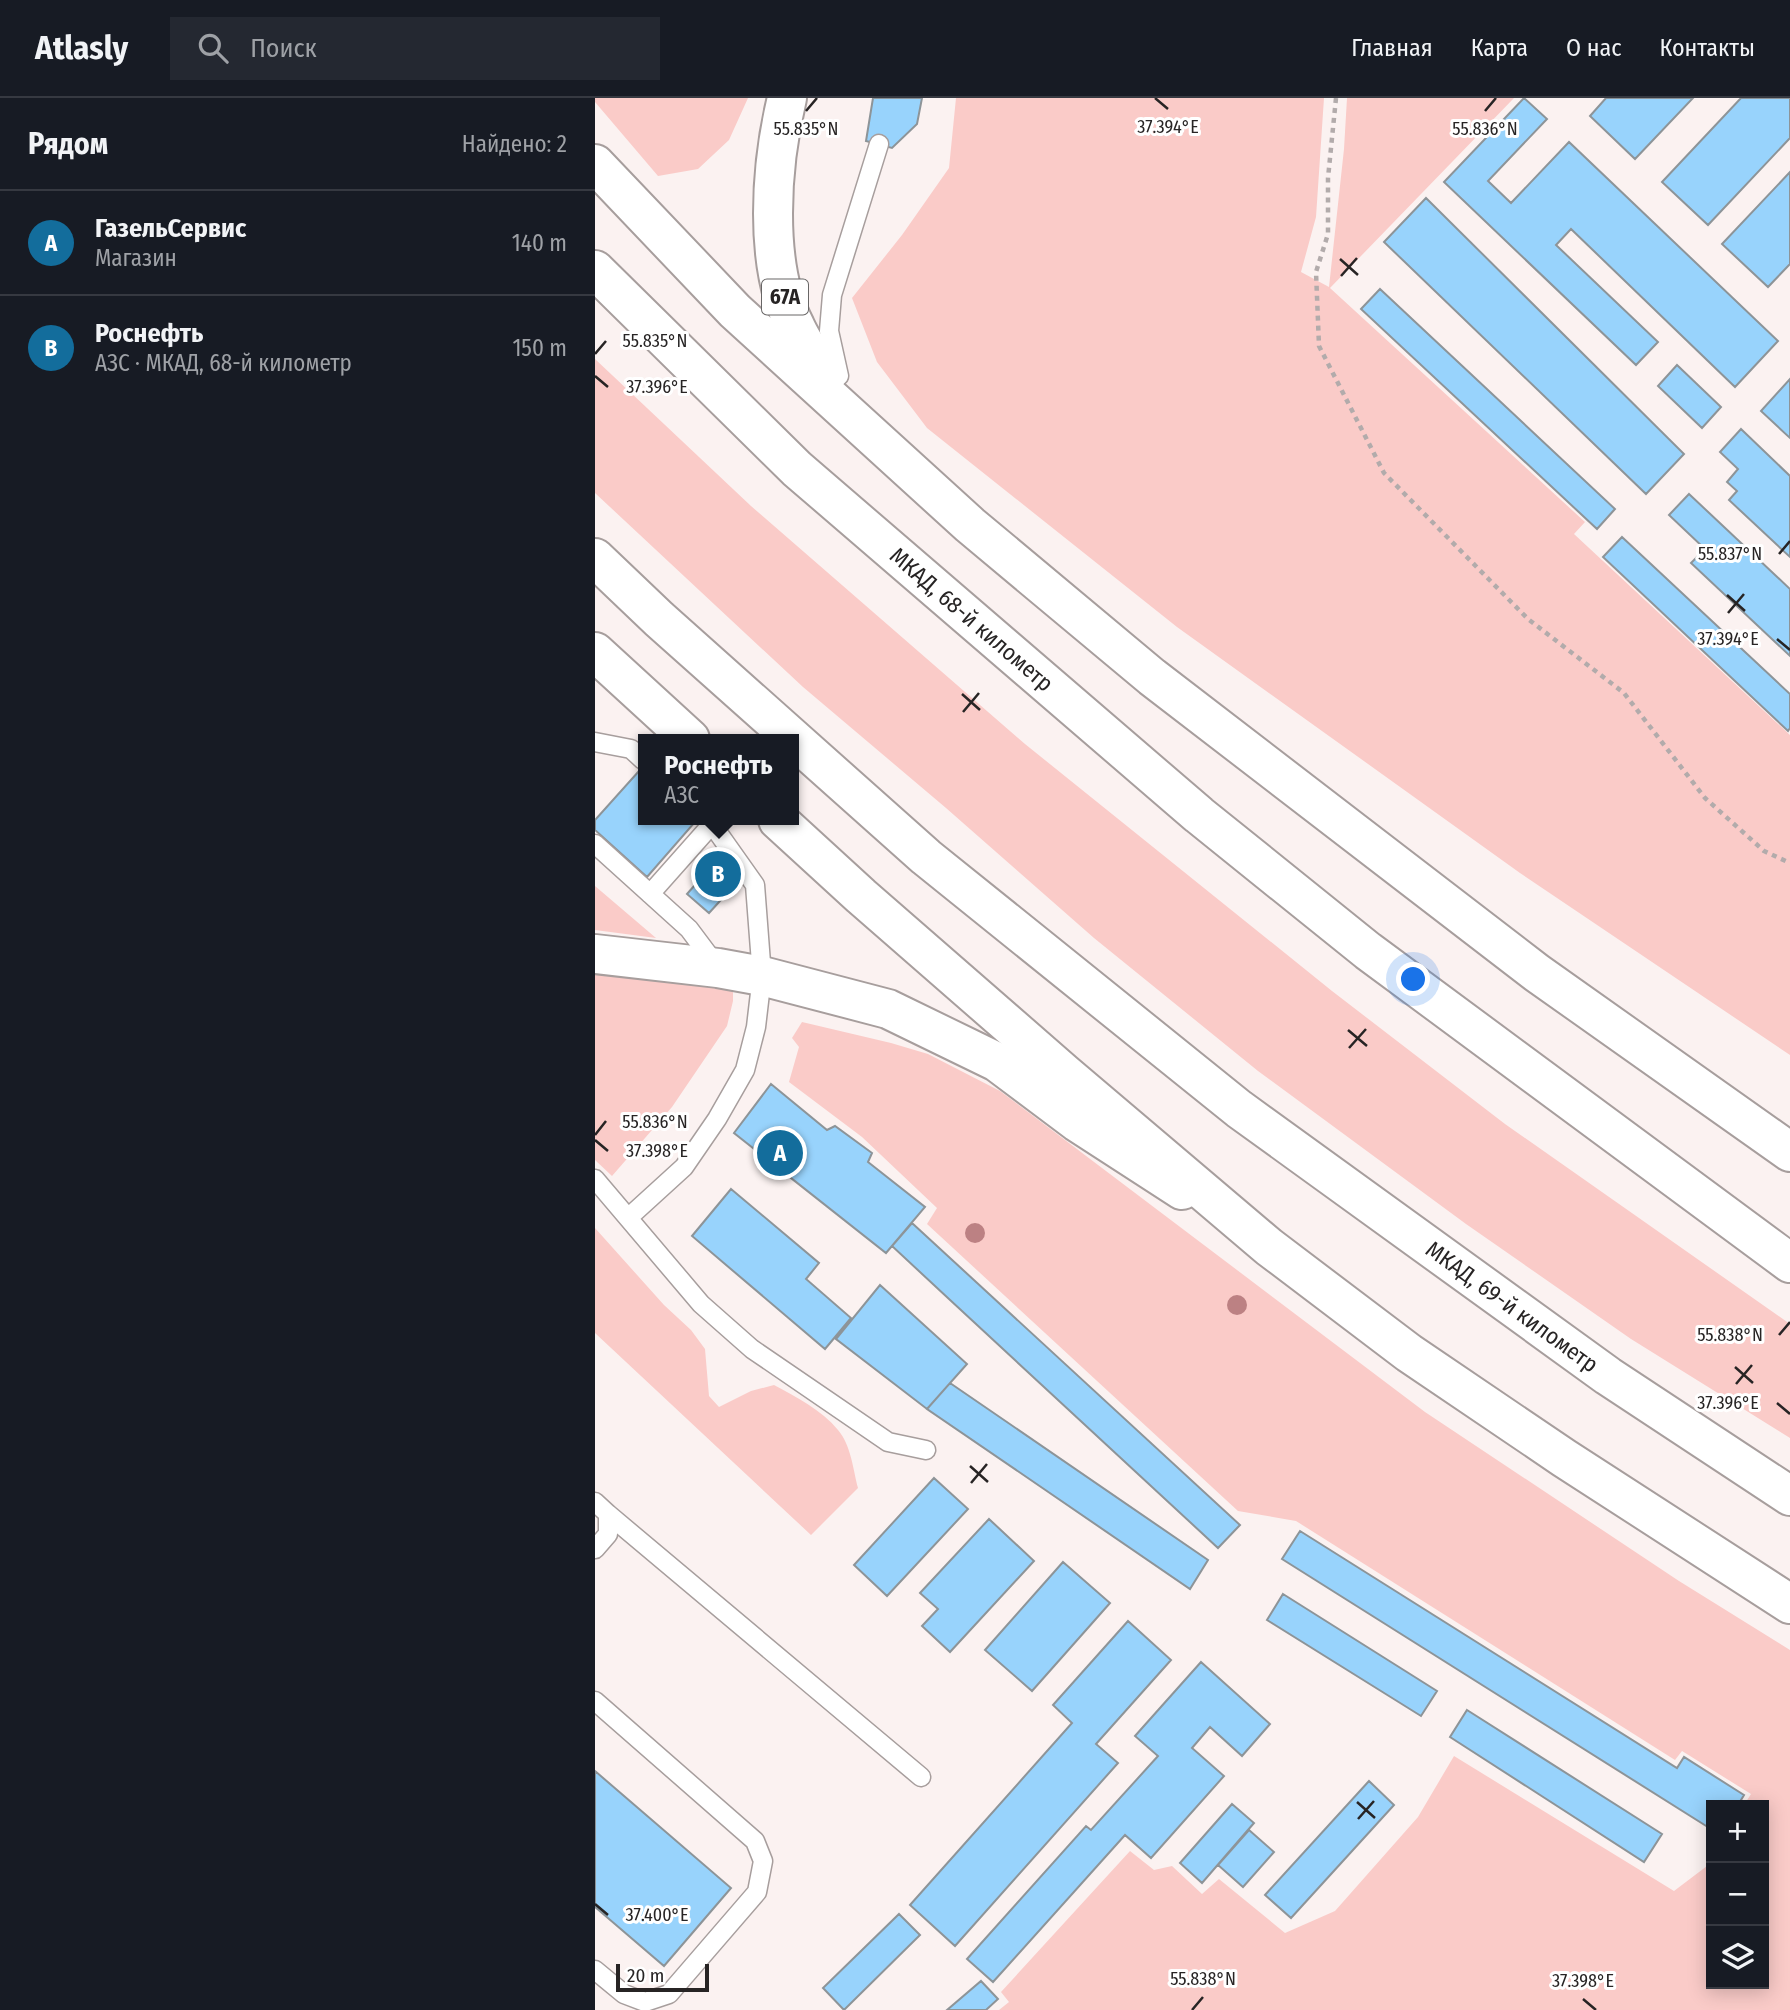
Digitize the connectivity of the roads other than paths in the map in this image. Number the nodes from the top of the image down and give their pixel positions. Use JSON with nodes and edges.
{"nodes":[{"id":1,"x":783,"y":108,"type":"edge"},
{"id":2,"x":879,"y":144,"type":"dead end"},
{"id":3,"x":595,"y":164,"type":"edge"},
{"id":4,"x":595,"y":270,"type":"edge"},
{"id":5,"x":844,"y":400,"type":"junction"},
{"id":6,"x":874,"y":438,"type":"junction"},
{"id":7,"x":595,"y":558,"type":"edge"},
{"id":8,"x":595,"y":652,"type":"edge"},
{"id":9,"x":685,"y":734,"type":"edge"},
{"id":10,"x":788,"y":734,"type":"edge"},
{"id":11,"x":595,"y":742,"type":"edge"},
{"id":12,"x":799,"y":744,"type":"edge"},
{"id":13,"x":638,"y":755,"type":"edge"},
{"id":14,"x":708,"y":825,"type":"edge"},
{"id":15,"x":713,"y":825,"type":"edge"},
{"id":16,"x":784,"y":825,"type":"edge"},
{"id":17,"x":595,"y":844,"type":"edge"},
{"id":18,"x":650,"y":894,"type":"junction"},
{"id":19,"x":595,"y":954,"type":"edge"},
{"id":20,"x":718,"y":968,"type":"junction"},
{"id":21,"x":762,"y":976,"type":"junction"},
{"id":22,"x":1790,"y":1152,"type":"edge"},
{"id":23,"x":595,"y":1179,"type":"edge"},
{"id":24,"x":628,"y":1218,"type":"junction"},
{"id":25,"x":1269,"y":1247,"type":"junction"},
{"id":26,"x":1790,"y":1263,"type":"edge"},
{"id":27,"x":926,"y":1450,"type":"dead end"},
{"id":28,"x":1790,"y":1496,"type":"edge"},
{"id":29,"x":602,"y":1508,"type":"edge"},
{"id":30,"x":595,"y":1549,"type":"edge"},
{"id":31,"x":1790,"y":1604,"type":"edge"},
{"id":32,"x":595,"y":1701,"type":"edge"},
{"id":33,"x":921,"y":1777,"type":"dead end"},
{"id":34,"x":595,"y":1970,"type":"edge"}],
"edges":[{"from":1,"to":5,"type":"main road","number":"67A"},
{"from":2,"to":5,"type":"lane"},
{"from":3,"to":6,"type":"main road"},
{"from":4,"to":26,"type":"main road","name":"МКАД, 68-й километр"},
{"from":5,"to":6,"type":"main road","number":"67A"},
{"from":6,"to":22,"type":"main road"},
{"from":7,"to":10,"type":"main road","name":"МКАД, 69-й километр"},
{"from":8,"to":9,"type":"main road"},
{"from":11,"to":13,"type":"lane"},
{"from":12,"to":28,"type":"main road","name":"МКАД, 69-й километр"},
{"from":14,"to":18,"type":"lane"},
{"from":15,"to":21,"type":"lane"},
{"from":16,"to":25,"type":"main road"},
{"from":17,"to":18,"type":"lane"},
{"from":18,"to":20,"type":"lane"},
{"from":19,"to":20,"type":"main road"},
{"from":20,"to":21,"type":"main road"},
{"from":21,"to":24,"type":"lane"},
{"from":21,"to":25,"type":"main road"},
{"from":23,"to":24,"type":"lane"},
{"from":24,"to":27,"type":"lane"},
{"from":25,"to":31,"type":"main road"},
{"from":29,"to":30,"type":"lane"},
{"from":29,"to":33,"type":"lane"},
{"from":32,"to":34,"type":"lane"}]}
